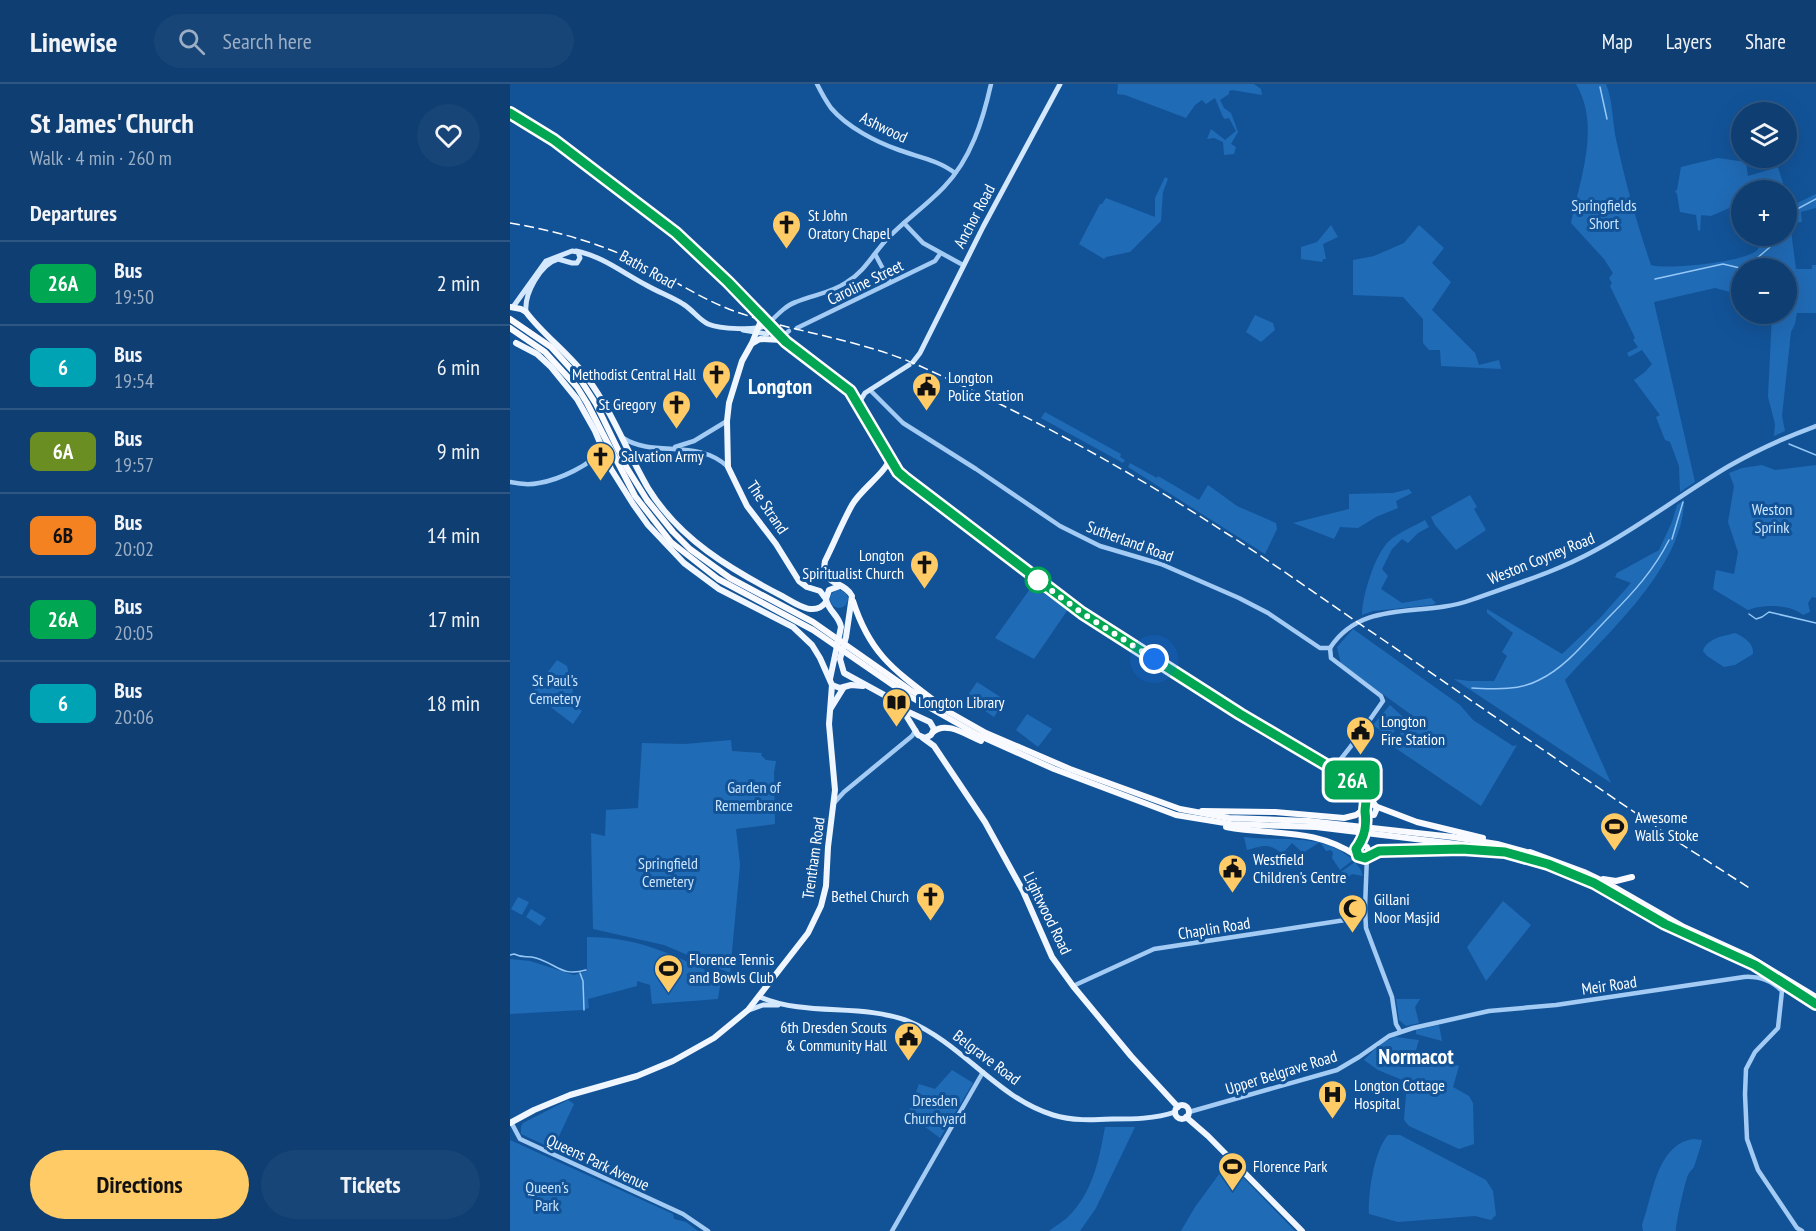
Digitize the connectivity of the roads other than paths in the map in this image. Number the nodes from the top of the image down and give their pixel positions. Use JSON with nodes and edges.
{"nodes":[{"id":1,"x":817,"y":84,"type":"edge"},
{"id":2,"x":991,"y":84,"type":"edge"},
{"id":3,"x":1060,"y":84,"type":"edge"},
{"id":4,"x":510,"y":113,"type":"edge"},
{"id":5,"x":955,"y":173,"type":"junction"},
{"id":6,"x":904,"y":223,"type":"junction"},
{"id":7,"x":572,"y":252,"type":"junction"},
{"id":8,"x":875,"y":253,"type":"junction"},
{"id":9,"x":940,"y":254,"type":"junction"},
{"id":10,"x":591,"y":256,"type":"junction"},
{"id":11,"x":579,"y":260,"type":"junction"},
{"id":12,"x":569,"y":262,"type":"junction"},
{"id":13,"x":963,"y":265,"type":"junction"},
{"id":14,"x":890,"y":282,"type":"junction"},
{"id":15,"x":511,"y":307,"type":"edge"},
{"id":16,"x":528,"y":314,"type":"junction"},
{"id":17,"x":510,"y":319,"type":"edge"},
{"id":18,"x":764,"y":323,"type":"junction"},
{"id":19,"x":510,"y":328,"type":"edge"},
{"id":20,"x":797,"y":328,"type":"dead end"},
{"id":21,"x":789,"y":331,"type":"dead end"},
{"id":22,"x":782,"y":339,"type":"junction"},
{"id":23,"x":516,"y":342,"type":"edge"},
{"id":24,"x":752,"y":343,"type":"junction"},
{"id":25,"x":868,"y":392,"type":"junction"},
{"id":26,"x":853,"y":394,"type":"junction"},
{"id":27,"x":858,"y":404,"type":"junction"},
{"id":28,"x":727,"y":421,"type":"junction"},
{"id":29,"x":1816,"y":426,"type":"edge"},
{"id":30,"x":623,"y":437,"type":"junction"},
{"id":31,"x":694,"y":441,"type":"junction"},
{"id":32,"x":639,"y":446,"type":"junction"},
{"id":33,"x":673,"y":447,"type":"junction"},
{"id":34,"x":602,"y":449,"type":"junction"},
{"id":35,"x":692,"y":450,"type":"junction"},
{"id":36,"x":633,"y":457,"type":"junction"},
{"id":37,"x":596,"y":458,"type":"junction"},
{"id":38,"x":890,"y":458,"type":"junction"},
{"id":39,"x":607,"y":460,"type":"junction"},
{"id":40,"x":728,"y":467,"type":"junction"},
{"id":41,"x":898,"y":472,"type":"junction"},
{"id":42,"x":877,"y":476,"type":"junction"},
{"id":43,"x":510,"y":482,"type":"edge"},
{"id":44,"x":840,"y":586,"type":"junction"},
{"id":45,"x":826,"y":601,"type":"junction"},
{"id":46,"x":851,"y":604,"type":"junction"},
{"id":47,"x":835,"y":612,"type":"junction"},
{"id":48,"x":844,"y":635,"type":"junction"},
{"id":49,"x":1330,"y":648,"type":"junction"},
{"id":50,"x":839,"y":651,"type":"junction"},
{"id":51,"x":845,"y":673,"type":"junction"},
{"id":52,"x":832,"y":674,"type":"junction"},
{"id":53,"x":832,"y":684,"type":"junction"},
{"id":54,"x":845,"y":686,"type":"junction"},
{"id":55,"x":866,"y":687,"type":"junction"},
{"id":56,"x":831,"y":708,"type":"junction"},
{"id":57,"x":902,"y":709,"type":"junction"},
{"id":58,"x":927,"y":720,"type":"junction"},
{"id":59,"x":964,"y":722,"type":"junction"},
{"id":60,"x":916,"y":729,"type":"junction"},
{"id":61,"x":933,"y":733,"type":"junction"},
{"id":62,"x":923,"y":738,"type":"junction"},
{"id":63,"x":906,"y":742,"type":"junction"},
{"id":64,"x":934,"y":746,"type":"junction"},
{"id":65,"x":1016,"y":753,"type":"junction"},
{"id":66,"x":1333,"y":769,"type":"junction"},
{"id":67,"x":835,"y":792,"type":"junction"},
{"id":68,"x":844,"y":792,"type":"junction"},
{"id":69,"x":1366,"y":793,"type":"junction"},
{"id":70,"x":1158,"y":802,"type":"junction"},
{"id":71,"x":834,"y":803,"type":"junction"},
{"id":72,"x":1375,"y":805,"type":"junction"},
{"id":73,"x":1366,"y":810,"type":"junction"},
{"id":74,"x":1176,"y":815,"type":"junction"},
{"id":75,"x":1374,"y":815,"type":"junction"},
{"id":76,"x":1368,"y":823,"type":"junction"},
{"id":77,"x":1365,"y":837,"type":"junction"},
{"id":78,"x":1358,"y":846,"type":"junction"},
{"id":79,"x":1505,"y":852,"type":"junction"},
{"id":80,"x":1368,"y":854,"type":"junction"},
{"id":81,"x":1534,"y":854,"type":"junction"},
{"id":82,"x":1358,"y":856,"type":"junction"},
{"id":83,"x":1366,"y":872,"type":"junction"},
{"id":84,"x":1596,"y":878,"type":"junction"},
{"id":85,"x":1635,"y":900,"type":"junction"},
{"id":86,"x":1365,"y":917,"type":"junction"},
{"id":87,"x":1073,"y":986,"type":"junction"},
{"id":88,"x":760,"y":997,"type":"junction"},
{"id":89,"x":1816,"y":997,"type":"edge"},
{"id":90,"x":1816,"y":1004,"type":"edge"},
{"id":91,"x":782,"y":1005,"type":"junction"},
{"id":92,"x":748,"y":1010,"type":"junction"},
{"id":93,"x":1477,"y":1014,"type":"joint"},
{"id":94,"x":1400,"y":1031,"type":"junction"},
{"id":95,"x":983,"y":1072,"type":"junction"},
{"id":96,"x":1177,"y":1109,"type":"junction"},
{"id":97,"x":1187,"y":1114,"type":"junction"},
{"id":98,"x":510,"y":1123,"type":"edge"},
{"id":99,"x":708,"y":1231,"type":"edge"},
{"id":100,"x":892,"y":1231,"type":"edge"},
{"id":101,"x":1302,"y":1231,"type":"edge"},
{"id":102,"x":1802,"y":1231,"type":"edge"}],
"edges":[{"from":1,"to":5,"type":"street","name":"Ashwood"},
{"from":2,"to":5,"type":"street"},
{"from":3,"to":13,"type":"main road","name":"Anchor Road"},
{"from":4,"to":18,"type":"main road"},
{"from":5,"to":6,"type":"street"},
{"from":6,"to":8,"type":"street"},
{"from":6,"to":9,"type":"street"},
{"from":7,"to":10,"type":"main road","name":"Baths Road"},
{"from":7,"to":11,"type":"main road"},
{"from":7,"to":12,"type":"main road"},
{"from":7,"to":15,"type":"main road"},
{"from":8,"to":14,"type":"street"},
{"from":8,"to":18,"type":"street"},
{"from":9,"to":13,"type":"street"},
{"from":9,"to":14,"type":"street","name":"Caroline Street"},
{"from":10,"to":11,"type":"main road"},
{"from":10,"to":18,"type":"main road","name":"Baths Road"},
{"from":11,"to":12,"type":"main road"},
{"from":12,"to":16,"type":"main road"},
{"from":13,"to":25,"type":"main road","name":"Anchor Road"},
{"from":14,"to":20,"type":"street","name":"Caroline Street"},
{"from":15,"to":16,"type":"main road"},
{"from":16,"to":23,"type":"main road"},
{"from":16,"to":30,"type":"main road"},
{"from":17,"to":59,"type":"highway"},
{"from":18,"to":22,"type":"main road"},
{"from":18,"to":24,"type":"main road","name":"The Strand"},
{"from":19,"to":65,"type":"highway"},
{"from":21,"to":22,"type":"street"},
{"from":22,"to":24,"type":"main road"},
{"from":22,"to":26,"type":"main road"},
{"from":23,"to":34,"type":"main road"},
{"from":24,"to":28,"type":"main road","name":"The Strand"},
{"from":25,"to":26,"type":"main road","name":"Anchor Road"},
{"from":25,"to":27,"type":"main road","name":"Anchor Road"},
{"from":25,"to":49,"type":"street","name":"Sutherland Road"},
{"from":26,"to":27,"type":"main road"},
{"from":27,"to":38,"type":"main road"},
{"from":28,"to":31,"type":"street"},
{"from":28,"to":40,"type":"main road","name":"The Strand"},
{"from":29,"to":49,"type":"street","name":"Weston Coyney Road"},
{"from":30,"to":32,"type":"street"},
{"from":30,"to":36,"type":"main road"},
{"from":31,"to":33,"type":"street"},
{"from":31,"to":35,"type":"street"},
{"from":32,"to":33,"type":"street"},
{"from":32,"to":36,"type":"street"},
{"from":33,"to":35,"type":"street"},
{"from":34,"to":37,"type":"street"},
{"from":34,"to":39,"type":"main road"},
{"from":35,"to":40,"type":"street"},
{"from":36,"to":45,"type":"main road"},
{"from":37,"to":39,"type":"street"},
{"from":37,"to":43,"type":"street"},
{"from":38,"to":41,"type":"main road"},
{"from":38,"to":42,"type":"main road"},
{"from":39,"to":53,"type":"main road"},
{"from":40,"to":45,"type":"main road","name":"The Strand"},
{"from":41,"to":42,"type":"main road"},
{"from":41,"to":66,"type":"main road"},
{"from":42,"to":44,"type":"main road"},
{"from":44,"to":45,"type":"main road"},
{"from":44,"to":46,"type":"main road"},
{"from":45,"to":47,"type":"main road"},
{"from":46,"to":47,"type":"main road"},
{"from":46,"to":48,"type":"main road"},
{"from":46,"to":59,"type":"highway"},
{"from":47,"to":48,"type":"main road"},
{"from":48,"to":50,"type":"main road"},
{"from":49,"to":66,"type":"street","name":"Sutherland Road"},
{"from":50,"to":51,"type":"main road"},
{"from":50,"to":52,"type":"main road"},
{"from":51,"to":52,"type":"main road"},
{"from":51,"to":54,"type":"main road"},
{"from":51,"to":55,"type":"main road"},
{"from":52,"to":53,"type":"main road"},
{"from":53,"to":54,"type":"main road"},
{"from":53,"to":56,"type":"main road","name":"Trentham Road"},
{"from":54,"to":55,"type":"main road"},
{"from":54,"to":56,"type":"main road"},
{"from":55,"to":57,"type":"main road"},
{"from":56,"to":67,"type":"main road","name":"Trentham Road"},
{"from":57,"to":58,"type":"main road"},
{"from":57,"to":60,"type":"main road"},
{"from":58,"to":60,"type":"main road"},
{"from":58,"to":61,"type":"main road"},
{"from":59,"to":70,"type":"highway"},
{"from":60,"to":62,"type":"main road"},
{"from":60,"to":63,"type":"street"},
{"from":61,"to":62,"type":"main road"},
{"from":61,"to":64,"type":"main road","name":"Lightwood Road"},
{"from":61,"to":65,"type":"highway"},
{"from":62,"to":63,"type":"street"},
{"from":62,"to":64,"type":"main road","name":"Lightwood Road"},
{"from":63,"to":68,"type":"street"},
{"from":64,"to":87,"type":"main road","name":"Lightwood Road"},
{"from":65,"to":74,"type":"highway"},
{"from":66,"to":69,"type":"main road"},
{"from":67,"to":68,"type":"street"},
{"from":67,"to":71,"type":"main road","name":"Trentham Road"},
{"from":68,"to":71,"type":"street"},
{"from":69,"to":72,"type":"main road"},
{"from":69,"to":73,"type":"main road"},
{"from":70,"to":73,"type":"highway"},
{"from":70,"to":81,"type":"highway"},
{"from":71,"to":88,"type":"main road","name":"Trentham Road"},
{"from":72,"to":73,"type":"main road"},
{"from":72,"to":75,"type":"main road"},
{"from":72,"to":81,"type":"highway"},
{"from":73,"to":75,"type":"main road"},
{"from":73,"to":76,"type":"main road"},
{"from":74,"to":79,"type":"highway"},
{"from":74,"to":82,"type":"highway"},
{"from":75,"to":76,"type":"main road"},
{"from":76,"to":77,"type":"main road"},
{"from":77,"to":78,"type":"main road"},
{"from":77,"to":80,"type":"main road"},
{"from":78,"to":80,"type":"main road"},
{"from":78,"to":82,"type":"main road"},
{"from":79,"to":80,"type":"highway"},
{"from":79,"to":90,"type":"highway"},
{"from":80,"to":82,"type":"main road"},
{"from":80,"to":83,"type":"street"},
{"from":81,"to":84,"type":"highway"},
{"from":82,"to":83,"type":"street"},
{"from":83,"to":86,"type":"street"},
{"from":84,"to":85,"type":"highway"},
{"from":84,"to":85,"type":"highway"},
{"from":85,"to":89,"type":"highway"},
{"from":86,"to":87,"type":"street","name":"Chaplin Road"},
{"from":86,"to":94,"type":"street"},
{"from":87,"to":96,"type":"main road","name":"Lightwood Road"},
{"from":88,"to":91,"type":"main road","name":"Belgrave Road"},
{"from":88,"to":92,"type":"main road","name":"Trentham Road"},
{"from":91,"to":92,"type":"main road","name":"Belgrave Road"},
{"from":91,"to":95,"type":"main road","name":"Belgrave Road"},
{"from":92,"to":98,"type":"main road","name":"Trentham Road"},
{"from":93,"to":94,"type":"street","name":"Upper Belgrave Road"},
{"from":93,"to":102,"type":"street","name":"Meir Road"},
{"from":94,"to":97,"type":"street","name":"Upper Belgrave Road"},
{"from":95,"to":96,"type":"main road","name":"Belgrave Road"},
{"from":95,"to":100,"type":"street"},
{"from":96,"to":97,"type":"main road"},
{"from":96,"to":97,"type":"main road"},
{"from":97,"to":101,"type":"main road"},
{"from":98,"to":99,"type":"street","name":"Queens Park Avenue"}]}
